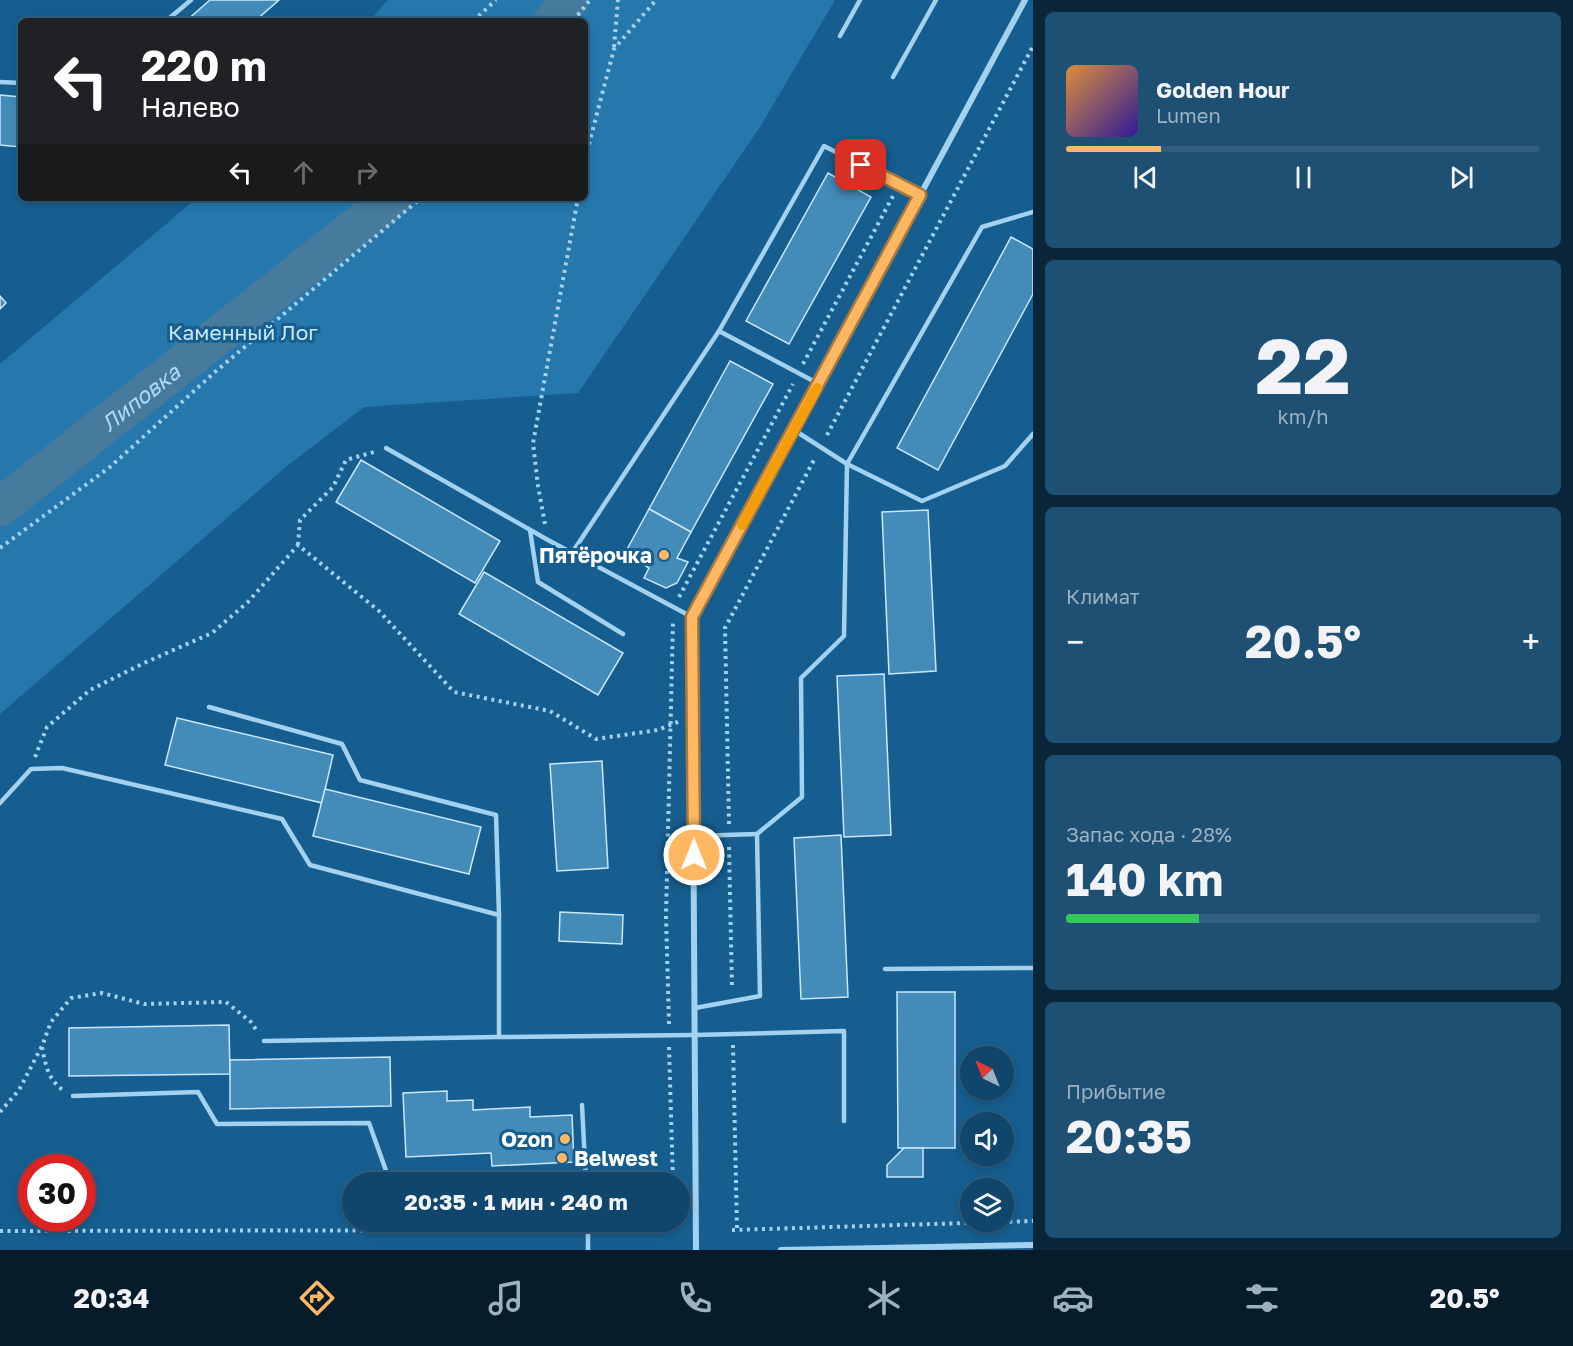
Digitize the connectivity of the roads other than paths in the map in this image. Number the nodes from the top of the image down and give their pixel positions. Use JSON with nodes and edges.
{"nodes":[{"id":1,"x":190,"y":0,"type":"edge"},
{"id":2,"x":860,"y":0,"type":"edge"},
{"id":3,"x":936,"y":0,"type":"edge"},
{"id":4,"x":1025,"y":0,"type":"edge"},
{"id":5,"x":169,"y":18,"type":"edge"},
{"id":6,"x":840,"y":36,"type":"dead end"},
{"id":7,"x":893,"y":77,"type":"dead end"},
{"id":8,"x":0,"y":82,"type":"edge"},
{"id":9,"x":18,"y":83,"type":"edge"},
{"id":10,"x":920,"y":195,"type":"junction"},
{"id":11,"x":1033,"y":213,"type":"edge"},
{"id":12,"x":719,"y":331,"type":"junction"},
{"id":13,"x":819,"y":384,"type":"junction"},
{"id":14,"x":794,"y":430,"type":"junction"},
{"id":15,"x":1033,"y":434,"type":"edge"},
{"id":16,"x":386,"y":448,"type":"road end"},
{"id":17,"x":847,"y":464,"type":"junction"},
{"id":18,"x":530,"y":530,"type":"junction"},
{"id":19,"x":572,"y":553,"type":"junction"},
{"id":20,"x":692,"y":617,"type":"junction"},
{"id":21,"x":623,"y":634,"type":"dead end"},
{"id":22,"x":209,"y":707,"type":"dead end"},
{"id":23,"x":0,"y":803,"type":"edge"},
{"id":24,"x":757,"y":834,"type":"junction"},
{"id":25,"x":694,"y":836,"type":"junction"},
{"id":26,"x":500,"y":915,"type":"junction"},
{"id":27,"x":1033,"y":968,"type":"edge"},
{"id":28,"x":885,"y":969,"type":"dead end"},
{"id":29,"x":695,"y":1008,"type":"junction"},
{"id":30,"x":695,"y":1035,"type":"junction"},
{"id":31,"x":499,"y":1037,"type":"junction"},
{"id":32,"x":264,"y":1041,"type":"road end"},
{"id":33,"x":73,"y":1096,"type":"road end"},
{"id":34,"x":582,"y":1105,"type":"dead end"},
{"id":35,"x":844,"y":1122,"type":"dead end"},
{"id":36,"x":386,"y":1172,"type":"edge"},
{"id":37,"x":585,"y":1172,"type":"edge"},
{"id":38,"x":588,"y":1232,"type":"edge"},
{"id":39,"x":1033,"y":1245,"type":"edge"},
{"id":40,"x":588,"y":1250,"type":"edge"},
{"id":41,"x":696,"y":1250,"type":"edge"},
{"id":42,"x":781,"y":1250,"type":"edge"}],
"edges":[{"from":1,"to":5,"type":"lane"},
{"from":2,"to":6,"type":"lane"},
{"from":3,"to":7,"type":"lane"},
{"from":4,"to":10,"type":"street"},
{"from":8,"to":9,"type":"lane"},
{"from":10,"to":12,"type":"lane"},
{"from":10,"to":13,"type":"street"},
{"from":11,"to":17,"type":"lane"},
{"from":12,"to":13,"type":"lane"},
{"from":12,"to":19,"type":"lane"},
{"from":13,"to":14,"type":"street"},
{"from":14,"to":17,"type":"lane"},
{"from":14,"to":20,"type":"street"},
{"from":15,"to":17,"type":"lane"},
{"from":16,"to":18,"type":"lane"},
{"from":17,"to":24,"type":"lane"},
{"from":18,"to":19,"type":"lane"},
{"from":18,"to":21,"type":"lane"},
{"from":19,"to":20,"type":"lane"},
{"from":20,"to":25,"type":"street"},
{"from":22,"to":26,"type":"lane"},
{"from":23,"to":26,"type":"lane"},
{"from":24,"to":25,"type":"lane"},
{"from":24,"to":29,"type":"lane"},
{"from":25,"to":29,"type":"street"},
{"from":26,"to":31,"type":"lane"},
{"from":27,"to":28,"type":"lane"},
{"from":29,"to":30,"type":"street"},
{"from":30,"to":31,"type":"lane"},
{"from":30,"to":35,"type":"lane"},
{"from":30,"to":41,"type":"street"},
{"from":31,"to":32,"type":"lane"},
{"from":33,"to":36,"type":"lane"},
{"from":34,"to":37,"type":"lane"},
{"from":38,"to":40,"type":"lane"},
{"from":39,"to":42,"type":"street"}]}
